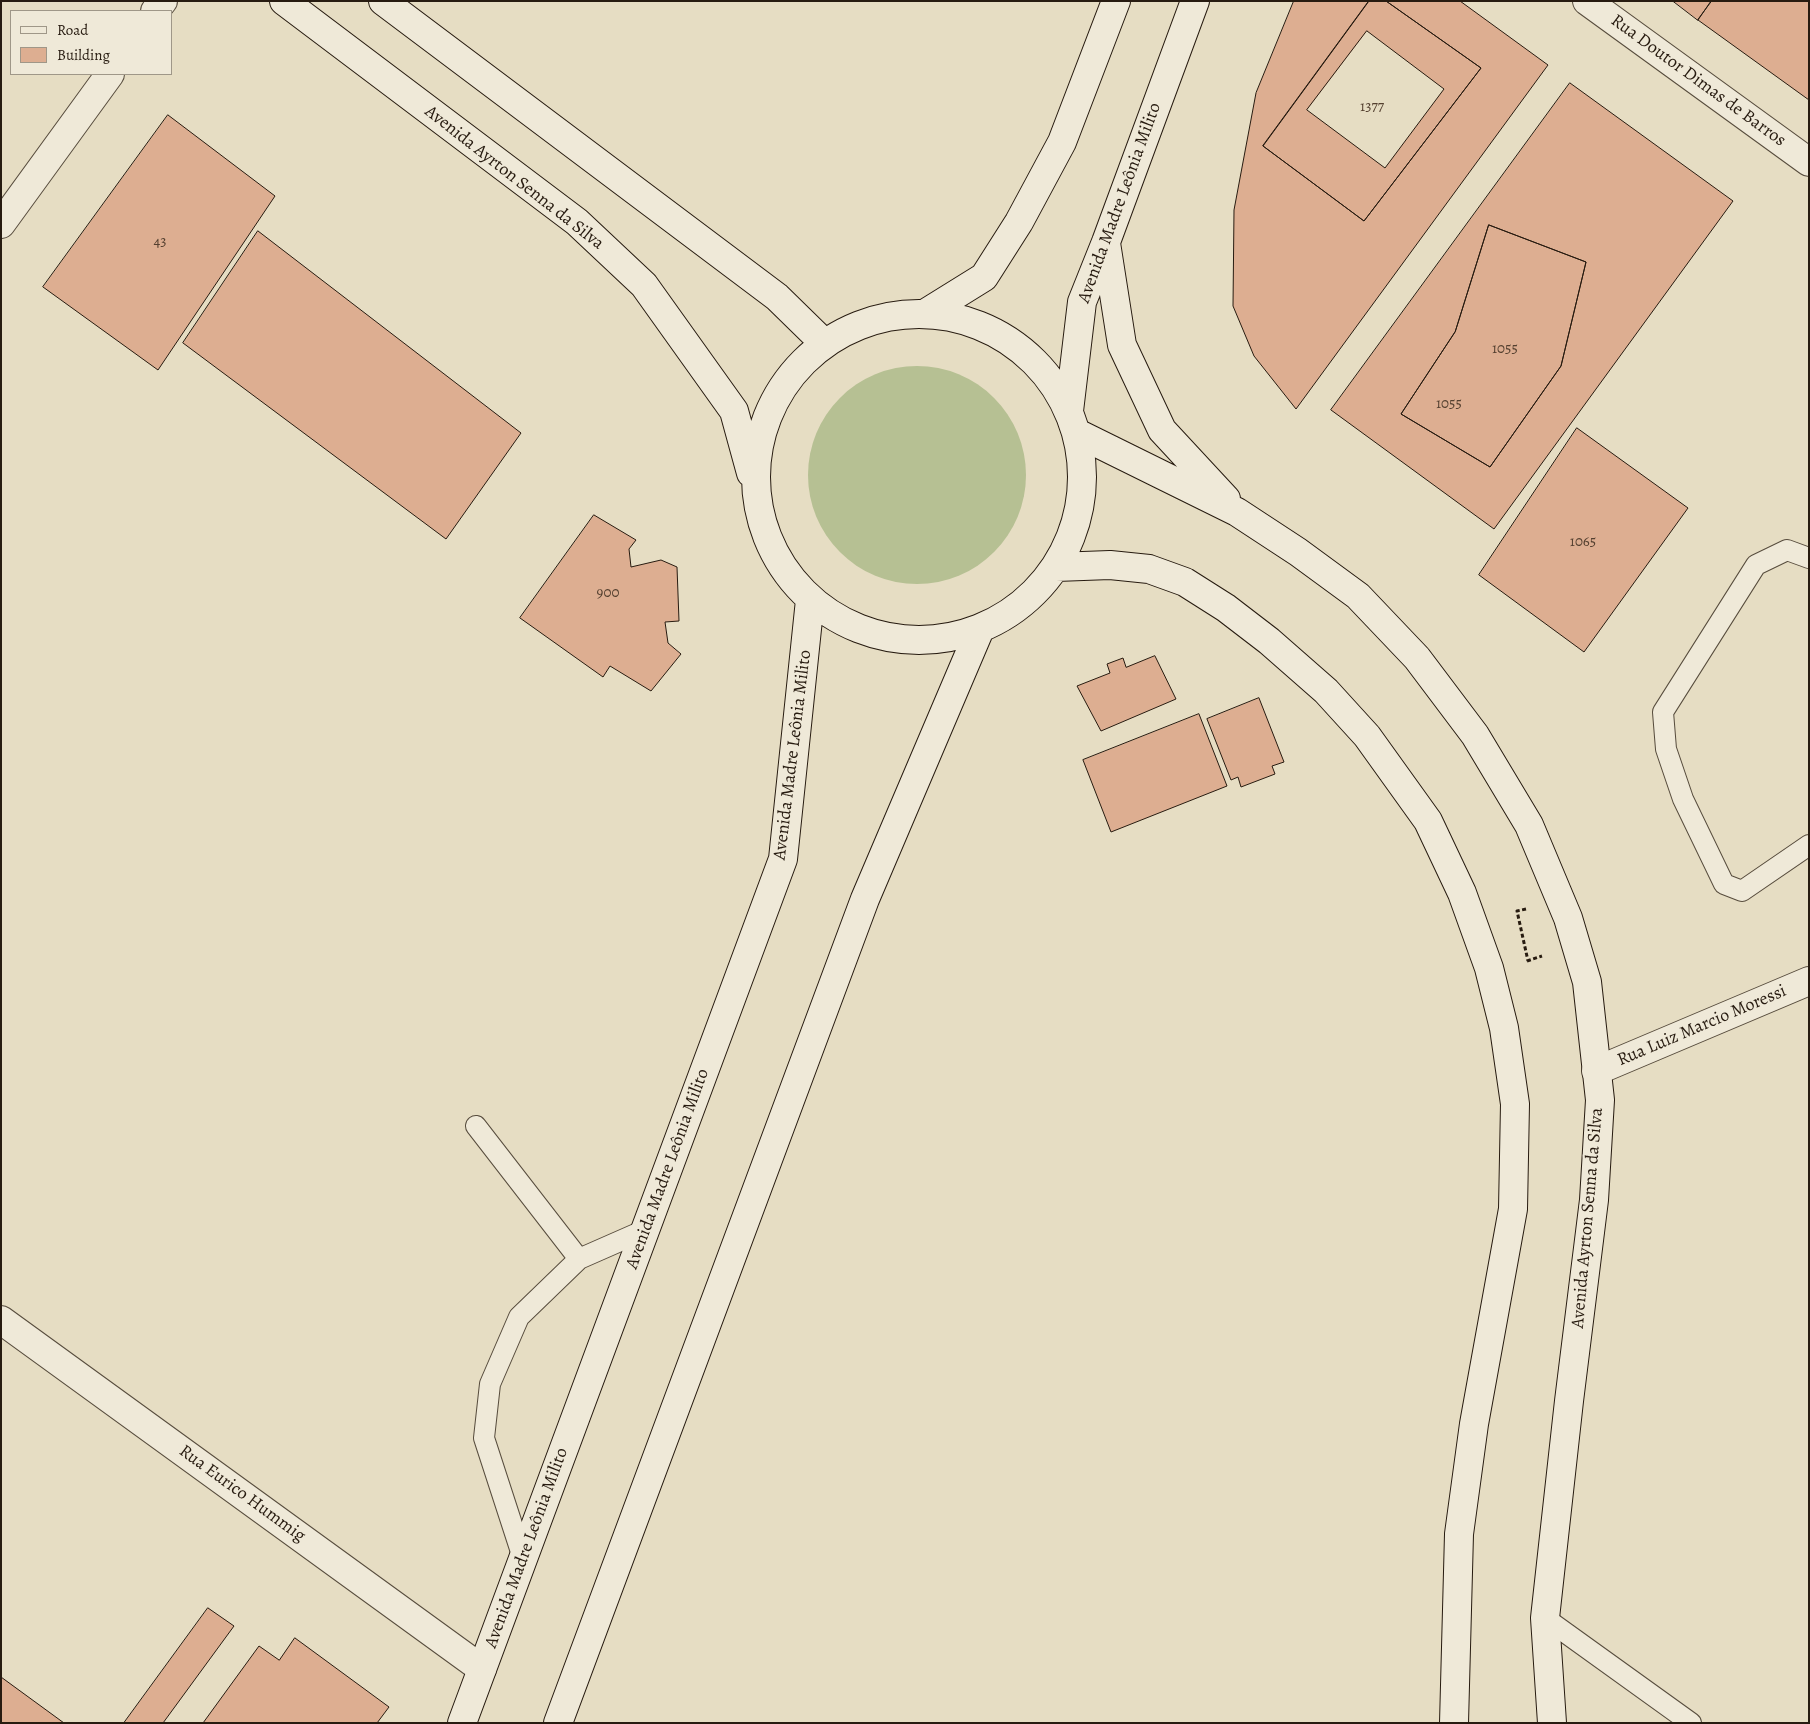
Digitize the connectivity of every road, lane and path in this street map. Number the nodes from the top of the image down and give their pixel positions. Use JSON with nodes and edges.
{"nodes":[{"id":1,"x":284,"y":1,"type":"edge"},
{"id":2,"x":383,"y":1,"type":"edge"},
{"id":3,"x":1116,"y":1,"type":"edge"},
{"id":4,"x":1195,"y":1,"type":"edge"},
{"id":5,"x":1587,"y":1,"type":"edge"},
{"id":6,"x":109,"y":75,"type":"edge"},
{"id":7,"x":1809,"y":162,"type":"edge"},
{"id":8,"x":1,"y":224,"type":"edge"},
{"id":9,"x":1106,"y":242,"type":"junction"},
{"id":10,"x":926,"y":313,"type":"junction"},
{"id":11,"x":824,"y":344,"type":"junction"},
{"id":12,"x":1073,"y":422,"type":"junction"},
{"id":13,"x":756,"y":495,"type":"junction"},
{"id":14,"x":1237,"y":512,"type":"junction"},
{"id":15,"x":1809,"y":558,"type":"edge"},
{"id":16,"x":1056,"y":567,"type":"junction"},
{"id":17,"x":810,"y":600,"type":"junction"},
{"id":18,"x":980,"y":630,"type":"junction"},
{"id":19,"x":1809,"y":845,"type":"edge"},
{"id":20,"x":1530,"y":909,"type":"dead end"},
{"id":21,"x":1543,"y":956,"type":"dead end"},
{"id":22,"x":1809,"y":981,"type":"edge"},
{"id":23,"x":1596,"y":1071,"type":"junction"},
{"id":24,"x":476,"y":1126,"type":"dead end"},
{"id":25,"x":645,"y":1230,"type":"junction"},
{"id":26,"x":579,"y":1259,"type":"junction"},
{"id":27,"x":1,"y":1320,"type":"edge"},
{"id":28,"x":523,"y":1558,"type":"junction"},
{"id":29,"x":1545,"y":1618,"type":"junction"},
{"id":30,"x":482,"y":1669,"type":"junction"},
{"id":31,"x":462,"y":1723,"type":"edge"},
{"id":32,"x":558,"y":1723,"type":"edge"},
{"id":33,"x":1454,"y":1723,"type":"edge"},
{"id":34,"x":1552,"y":1723,"type":"edge"},
{"id":35,"x":1691,"y":1723,"type":"edge"}],
"edges":[{"from":1,"to":13,"type":"main road","name":"Avenida Ayrton Senna da Silva"},
{"from":2,"to":11,"type":"main road"},
{"from":3,"to":10,"type":"main road"},
{"from":4,"to":9,"type":"main road","name":"Avenida Madre Leônia Milito"},
{"from":5,"to":7,"type":"main road","name":"Rua Doutor Dimas de Barros"},
{"from":6,"to":8,"type":"main road"},
{"from":9,"to":12,"type":"main road","name":"Avenida Madre Leônia Milito"},
{"from":9,"to":14,"type":"main road"},
{"from":10,"to":11,"type":"main road"},
{"from":10,"to":12,"type":"main road"},
{"from":11,"to":13,"type":"main road"},
{"from":12,"to":14,"type":"main road","name":"Avenida Ayrton Senna da Silva"},
{"from":12,"to":16,"type":"main road"},
{"from":13,"to":17,"type":"main road"},
{"from":14,"to":23,"type":"main road","name":"Avenida Ayrton Senna da Silva"},
{"from":15,"to":19,"type":"lane"},
{"from":16,"to":18,"type":"main road"},
{"from":16,"to":33,"type":"main road"},
{"from":17,"to":18,"type":"main road"},
{"from":17,"to":25,"type":"main road","name":"Avenida Madre Leônia Milito"},
{"from":18,"to":32,"type":"main road"},
{"from":20,"to":21,"type":"path"},
{"from":22,"to":23,"type":"main road","name":"Rua Luiz Marcio Moressi"},
{"from":23,"to":29,"type":"main road","name":"Avenida Ayrton Senna da Silva"},
{"from":24,"to":26,"type":"lane"},
{"from":25,"to":26,"type":"lane"},
{"from":25,"to":28,"type":"main road","name":"Avenida Madre Leônia Milito"},
{"from":26,"to":28,"type":"lane"},
{"from":27,"to":30,"type":"main road","name":"Rua Eurico Hummig"},
{"from":28,"to":30,"type":"main road","name":"Avenida Madre Leônia Milito"},
{"from":29,"to":34,"type":"main road","name":"Avenida Ayrton Senna da Silva"},
{"from":29,"to":35,"type":"lane"},
{"from":30,"to":31,"type":"main road","name":"Avenida Madre Leônia Milito"}]}
